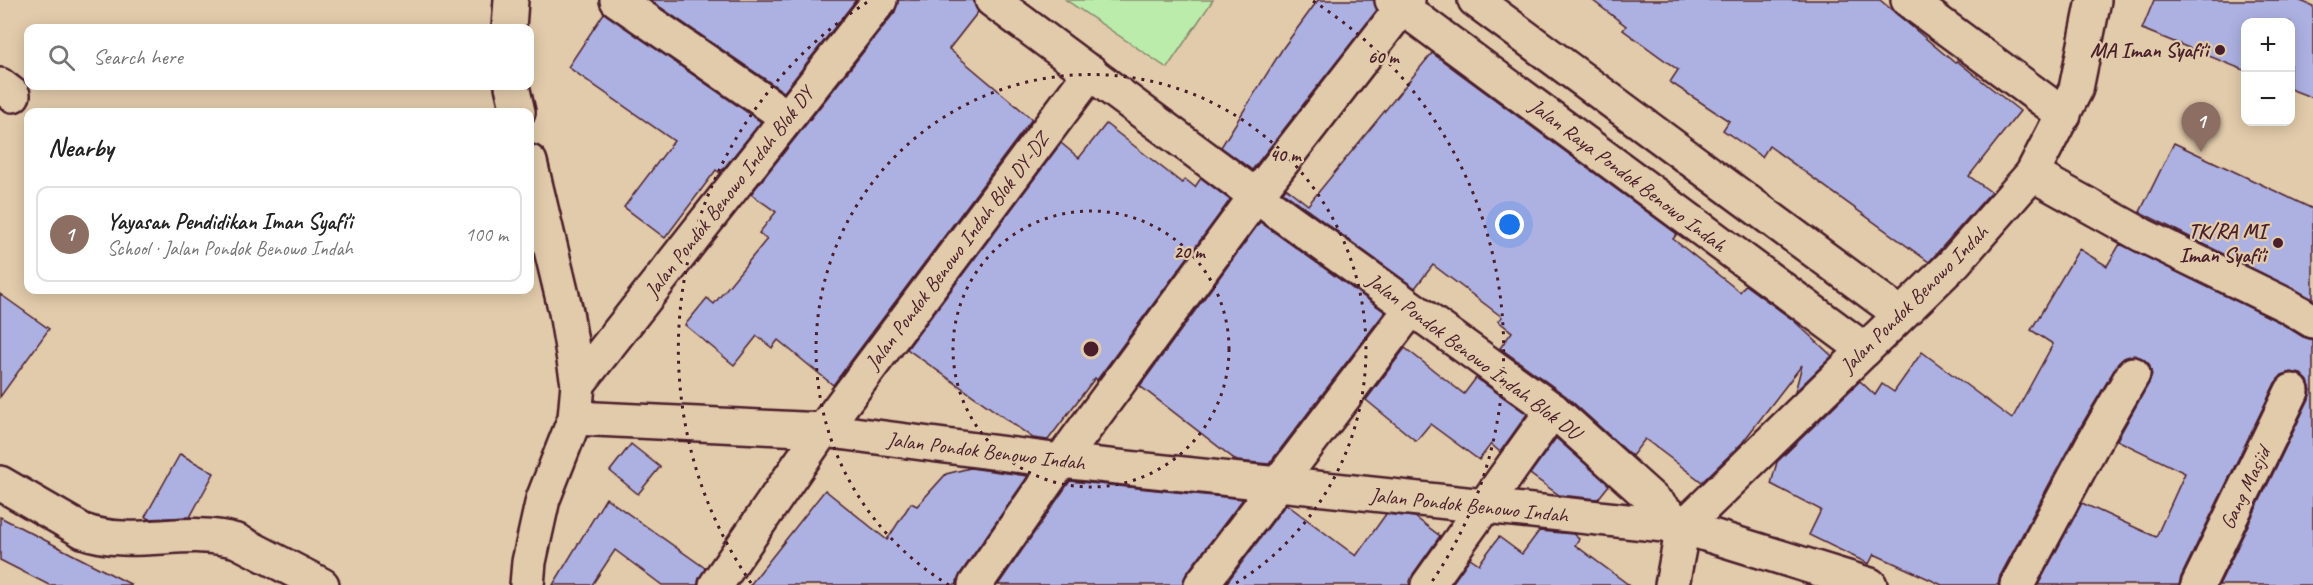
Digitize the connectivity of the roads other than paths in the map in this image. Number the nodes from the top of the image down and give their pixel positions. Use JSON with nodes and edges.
{"nodes":[{"id":1,"x":511,"y":0,"type":"edge"},
{"id":2,"x":616,"y":0,"type":"edge"},
{"id":3,"x":880,"y":0,"type":"edge"},
{"id":4,"x":992,"y":0,"type":"edge"},
{"id":5,"x":1475,"y":0,"type":"edge"},
{"id":6,"x":2094,"y":0,"type":"edge"},
{"id":7,"x":1401,"y":2,"type":"edge"},
{"id":8,"x":1925,"y":5,"type":"edge"},
{"id":9,"x":509,"y":24,"type":"edge"},
{"id":10,"x":1091,"y":72,"type":"junction"},
{"id":11,"x":513,"y":90,"type":"edge"},
{"id":12,"x":517,"y":108,"type":"edge"},
{"id":13,"x":2064,"y":115,"type":"junction"},
{"id":14,"x":787,"y":117,"type":"junction"},
{"id":15,"x":2032,"y":174,"type":"junction"},
{"id":16,"x":534,"y":180,"type":"edge"},
{"id":17,"x":1256,"y":196,"type":"junction"},
{"id":18,"x":1412,"y":309,"type":"junction"},
{"id":19,"x":1900,"y":314,"type":"junction"},
{"id":20,"x":2313,"y":321,"type":"edge"},
{"id":21,"x":1865,"y":350,"type":"junction"},
{"id":22,"x":2133,"y":374,"type":"dead end"},
{"id":23,"x":578,"y":384,"type":"junction"},
{"id":24,"x":2292,"y":391,"type":"dead end"},
{"id":25,"x":1553,"y":410,"type":"junction"},
{"id":26,"x":575,"y":418,"type":"junction"},
{"id":27,"x":823,"y":430,"type":"junction"},
{"id":28,"x":1061,"y":462,"type":"junction"},
{"id":29,"x":0,"y":483,"type":"edge"},
{"id":30,"x":1280,"y":483,"type":"junction"},
{"id":31,"x":1482,"y":507,"type":"junction"},
{"id":32,"x":1683,"y":527,"type":"junction"},
{"id":33,"x":322,"y":585,"type":"edge"},
{"id":34,"x":527,"y":585,"type":"edge"},
{"id":35,"x":716,"y":585,"type":"edge"},
{"id":36,"x":975,"y":585,"type":"edge"},
{"id":37,"x":1201,"y":585,"type":"edge"},
{"id":38,"x":1428,"y":585,"type":"edge"},
{"id":39,"x":1672,"y":585,"type":"edge"},
{"id":40,"x":1870,"y":585,"type":"edge"},
{"id":41,"x":2017,"y":585,"type":"edge"},
{"id":42,"x":2198,"y":585,"type":"edge"}],
"edges":[{"from":1,"to":9,"type":"street"},
{"from":2,"to":14,"type":"street"},
{"from":3,"to":14,"type":"street","name":"Jalan Pondok Benowo Indah Blok DY"},
{"from":4,"to":10,"type":"street"},
{"from":5,"to":19,"type":"street"},
{"from":6,"to":13,"type":"street","name":"Jalan Pondok Benowo Indah"},
{"from":7,"to":17,"type":"street"},
{"from":7,"to":21,"type":"street","name":"Jalan Raya Pondok Benowo Indah"},
{"from":8,"to":13,"type":"street"},
{"from":10,"to":17,"type":"street"},
{"from":10,"to":27,"type":"street","name":"Jalan Pondok Benowo Indah Blok DY-DZ"},
{"from":11,"to":12,"type":"street"},
{"from":13,"to":15,"type":"street","name":"Jalan Pondok Benowo Indah"},
{"from":14,"to":23,"type":"street","name":"Jalan Pondok Benowo Indah Blok DY"},
{"from":15,"to":19,"type":"street","name":"Jalan Pondok Benowo Indah"},
{"from":15,"to":20,"type":"street"},
{"from":16,"to":23,"type":"street"},
{"from":17,"to":18,"type":"street","name":"Jalan Pondok Benowo Indah Blok DU"},
{"from":17,"to":28,"type":"street"},
{"from":18,"to":25,"type":"street","name":"Jalan Pondok Benowo Indah Blok DU"},
{"from":18,"to":30,"type":"street"},
{"from":19,"to":21,"type":"street","name":"Jalan Pondok Benowo Indah"},
{"from":21,"to":32,"type":"street","name":"Jalan Pondok Benowo Indah"},
{"from":22,"to":41,"type":"street"},
{"from":23,"to":26,"type":"street"},
{"from":24,"to":42,"type":"street","name":"Gang Masjid"},
{"from":25,"to":31,"type":"street"},
{"from":25,"to":32,"type":"street","name":"Jalan Pondok Benowo Indah Blok DU"},
{"from":26,"to":27,"type":"street","name":"Jalan Pondok Benowo Indah"},
{"from":26,"to":34,"type":"street"},
{"from":27,"to":28,"type":"street","name":"Jalan Pondok Benowo Indah"},
{"from":27,"to":35,"type":"street","name":"Jalan Pondok Benowo Indah Blok DY-DZ"},
{"from":28,"to":30,"type":"street","name":"Jalan Pondok Benowo Indah"},
{"from":28,"to":36,"type":"street"},
{"from":29,"to":33,"type":"street"},
{"from":30,"to":31,"type":"street","name":"Jalan Pondok Benowo Indah"},
{"from":30,"to":37,"type":"street"},
{"from":31,"to":32,"type":"street","name":"Jalan Pondok Benowo Indah"},
{"from":31,"to":38,"type":"street"},
{"from":32,"to":39,"type":"street"},
{"from":32,"to":40,"type":"street"}]}
